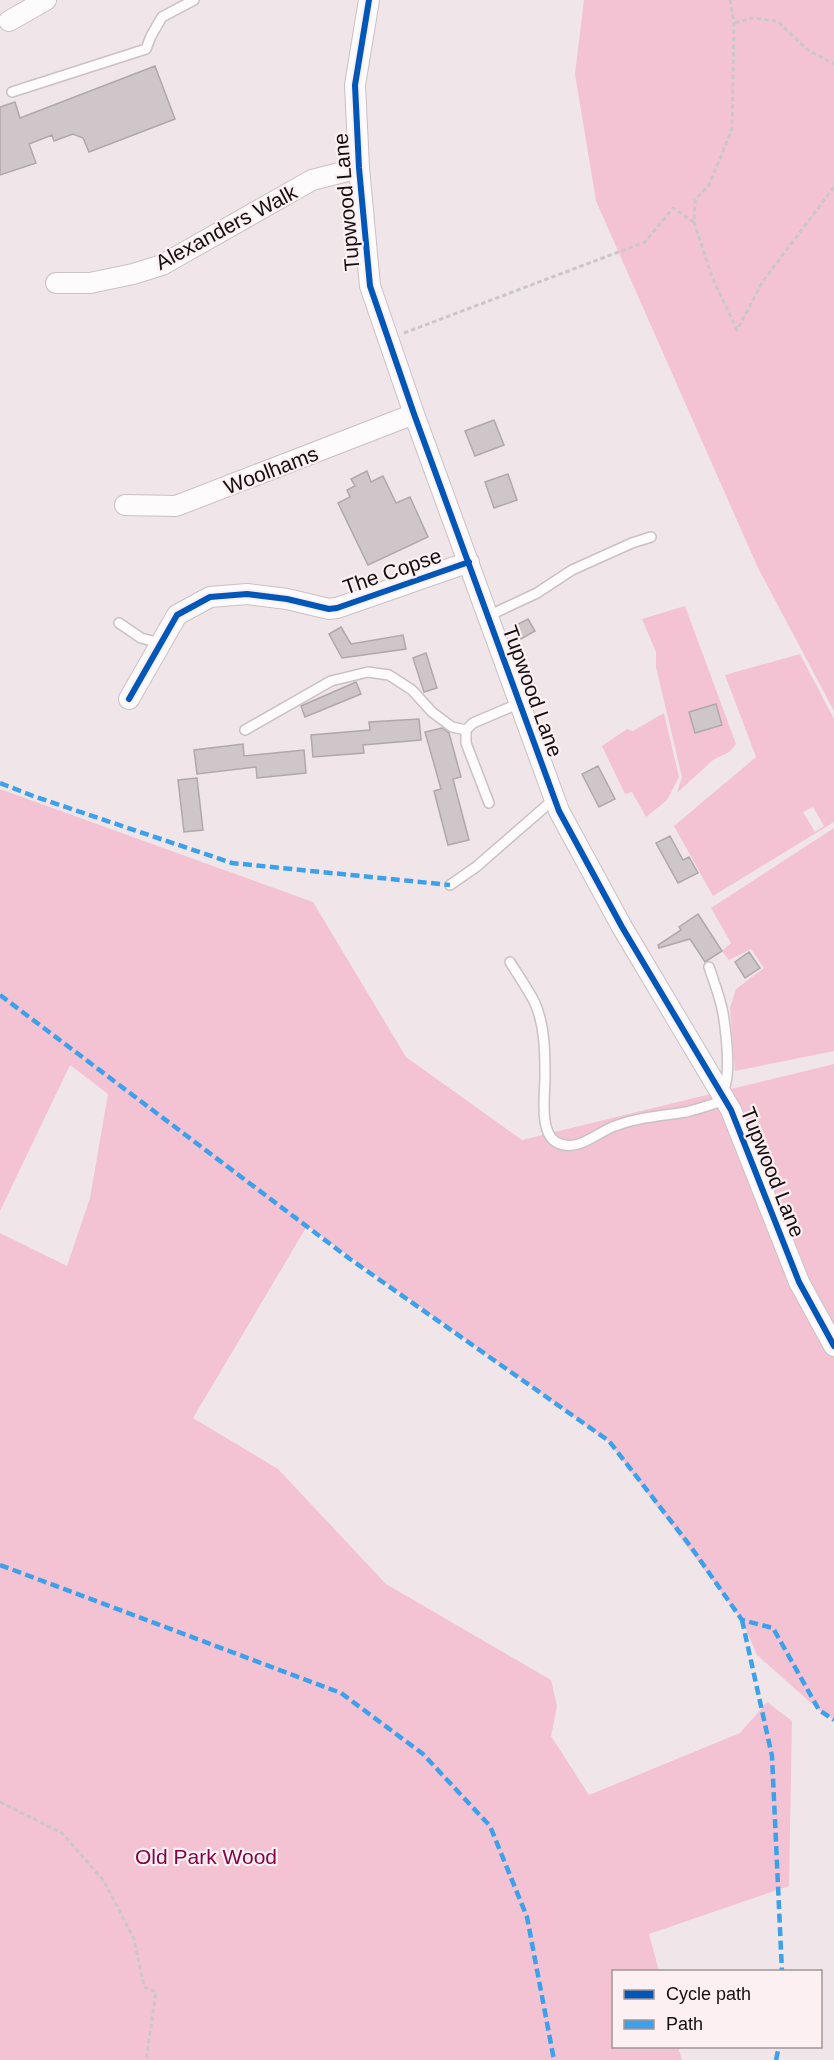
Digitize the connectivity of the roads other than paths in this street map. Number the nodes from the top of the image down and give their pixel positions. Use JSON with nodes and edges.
{"nodes":[{"id":1,"x":46,"y":0,"type":"edge"},
{"id":2,"x":194,"y":0,"type":"edge"},
{"id":3,"x":369,"y":0,"type":"edge"},
{"id":4,"x":9,"y":21,"type":"dead end"},
{"id":5,"x":12,"y":92,"type":"dead end"},
{"id":6,"x":359,"y":168,"type":"junction"},
{"id":7,"x":56,"y":283,"type":"dead end"},
{"id":8,"x":414,"y":414,"type":"junction"},
{"id":9,"x":125,"y":505,"type":"dead end"},
{"id":10,"x":651,"y":537,"type":"dead end"},
{"id":11,"x":469,"y":562,"type":"junction"},
{"id":12,"x":489,"y":616,"type":"junction"},
{"id":13,"x":119,"y":623,"type":"dead end"},
{"id":14,"x":160,"y":643,"type":"junction"},
{"id":15,"x":129,"y":699,"type":"dead end"},
{"id":16,"x":520,"y":703,"type":"junction"},
{"id":17,"x":245,"y":730,"type":"dead end"},
{"id":18,"x":466,"y":730,"type":"junction"},
{"id":19,"x":554,"y":799,"type":"junction"},
{"id":20,"x":489,"y":803,"type":"dead end"},
{"id":21,"x":450,"y":885,"type":"dead end"},
{"id":22,"x":510,"y":962,"type":"dead end"},
{"id":23,"x":709,"y":967,"type":"dead end"},
{"id":24,"x":723,"y":1097,"type":"junction"},
{"id":25,"x":834,"y":1346,"type":"edge"}],
"edges":[{"from":1,"to":4,"type":"street"},
{"from":2,"to":5,"type":"lane"},
{"from":3,"to":6,"type":"street","name":"Tupwood Lane"},
{"from":6,"to":7,"type":"street","name":"Alexanders Walk"},
{"from":6,"to":8,"type":"street","name":"Tupwood Lane"},
{"from":8,"to":9,"type":"street","name":"Woolhams"},
{"from":8,"to":11,"type":"street","name":"Tupwood Lane"},
{"from":10,"to":12,"type":"lane"},
{"from":11,"to":12,"type":"street","name":"Tupwood Lane"},
{"from":11,"to":14,"type":"street","name":"The Copse"},
{"from":12,"to":16,"type":"street","name":"Tupwood Lane"},
{"from":13,"to":14,"type":"lane"},
{"from":14,"to":15,"type":"street","name":"The Copse"},
{"from":16,"to":18,"type":"lane"},
{"from":16,"to":19,"type":"street","name":"Tupwood Lane"},
{"from":17,"to":18,"type":"lane"},
{"from":18,"to":20,"type":"lane"},
{"from":19,"to":21,"type":"lane"},
{"from":19,"to":24,"type":"street","name":"Tupwood Lane"},
{"from":22,"to":24,"type":"lane"},
{"from":23,"to":24,"type":"lane"},
{"from":24,"to":25,"type":"street","name":"Tupwood Lane"}]}
